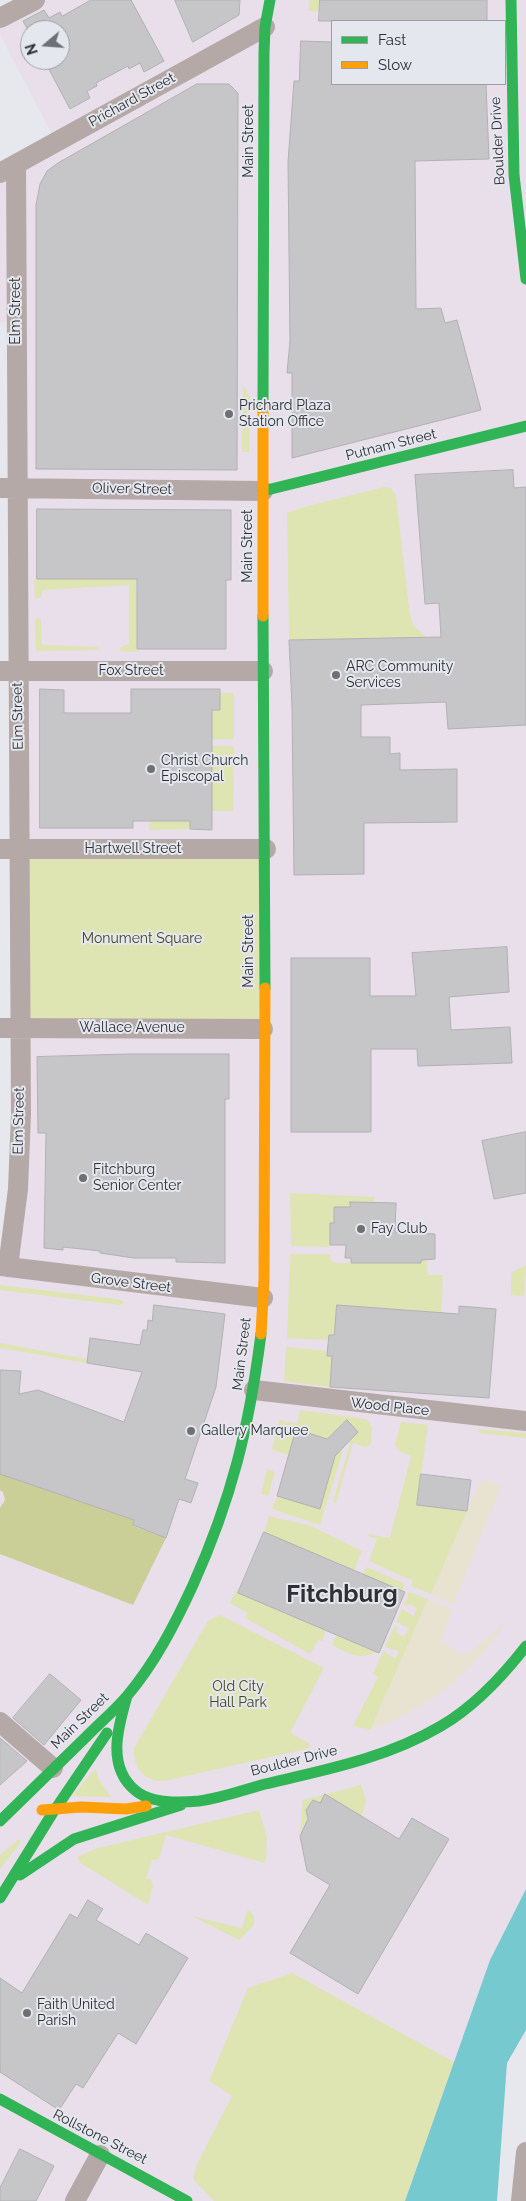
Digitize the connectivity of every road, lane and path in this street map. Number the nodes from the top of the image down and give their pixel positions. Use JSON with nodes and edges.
{"nodes":[{"id":1,"x":35,"y":0,"type":"edge"},
{"id":2,"x":270,"y":0,"type":"edge"},
{"id":3,"x":511,"y":0,"type":"edge"},
{"id":4,"x":7,"y":10,"type":"edge"},
{"id":5,"x":265,"y":27,"type":"junction"},
{"id":6,"x":8,"y":168,"type":"edge"},
{"id":7,"x":526,"y":279,"type":"edge"},
{"id":8,"x":526,"y":426,"type":"edge"},
{"id":9,"x":8,"y":488,"type":"edge"},
{"id":10,"x":264,"y":491,"type":"junction"},
{"id":11,"x":263,"y":670,"type":"junction"},
{"id":12,"x":9,"y":671,"type":"edge"},
{"id":13,"x":9,"y":849,"type":"edge"},
{"id":14,"x":266,"y":849,"type":"junction"},
{"id":15,"x":10,"y":1028,"type":"edge"},
{"id":16,"x":263,"y":1029,"type":"junction"},
{"id":17,"x":4,"y":1266,"type":"edge"},
{"id":18,"x":263,"y":1298,"type":"junction"},
{"id":19,"x":254,"y":1390,"type":"junction"},
{"id":20,"x":526,"y":1422,"type":"edge"},
{"id":21,"x":526,"y":1646,"type":"edge"},
{"id":22,"x":127,"y":1696,"type":"junction"},
{"id":23,"x":124,"y":1708,"type":"junction"},
{"id":24,"x":0,"y":1722,"type":"edge"},
{"id":25,"x":53,"y":1768,"type":"junction"},
{"id":26,"x":192,"y":1802,"type":"junction"},
{"id":27,"x":56,"y":1808,"type":"junction"},
{"id":28,"x":0,"y":1821,"type":"edge"},
{"id":29,"x":0,"y":1831,"type":"edge"},
{"id":30,"x":8,"y":1884,"type":"junction"},
{"id":31,"x":0,"y":1898,"type":"edge"},
{"id":32,"x":0,"y":2099,"type":"edge"},
{"id":33,"x":526,"y":2152,"type":"edge"},
{"id":34,"x":100,"y":2155,"type":"junction"},
{"id":35,"x":75,"y":2201,"type":"edge"},
{"id":36,"x":187,"y":2201,"type":"edge"},
{"id":37,"x":521,"y":2201,"type":"edge"}],
"edges":[{"from":1,"to":4,"type":"street"},
{"from":2,"to":5,"type":"main road","name":"Main Street"},
{"from":3,"to":7,"type":"main road","name":"Boulder Drive"},
{"from":5,"to":6,"type":"street","name":"Prichard Street"},
{"from":5,"to":10,"type":"main road","name":"Main Street"},
{"from":6,"to":9,"type":"street","name":"Elm Street"},
{"from":8,"to":10,"type":"main road","name":"Putnam Street"},
{"from":9,"to":10,"type":"street","name":"Oliver Street"},
{"from":9,"to":12,"type":"street","name":"Elm Street"},
{"from":10,"to":11,"type":"main road","name":"Main Street"},
{"from":11,"to":12,"type":"street","name":"Fox Street"},
{"from":11,"to":14,"type":"main road","name":"Main Street"},
{"from":12,"to":13,"type":"street","name":"Elm Street"},
{"from":13,"to":14,"type":"street","name":"Hartwell Street"},
{"from":13,"to":15,"type":"street","name":"Elm Street"},
{"from":14,"to":16,"type":"main road","name":"Main Street"},
{"from":15,"to":16,"type":"street","name":"Wallace Avenue"},
{"from":15,"to":17,"type":"street","name":"Elm Street"},
{"from":16,"to":18,"type":"main road","name":"Main Street"},
{"from":17,"to":18,"type":"street","name":"Grove Street"},
{"from":18,"to":19,"type":"main road","name":"Main Street"},
{"from":19,"to":20,"type":"street","name":"Wood Place"},
{"from":19,"to":22,"type":"main road","name":"Main Street"},
{"from":21,"to":26,"type":"main road","name":"Boulder Drive"},
{"from":22,"to":23,"type":"main road","name":"Boulder Drive"},
{"from":22,"to":25,"type":"main road","name":"Main Street"},
{"from":23,"to":26,"type":"main road","name":"Boulder Drive"},
{"from":23,"to":27,"type":"main road","name":"Main Street"},
{"from":24,"to":25,"type":"street"},
{"from":25,"to":28,"type":"main road","name":"Main Street"},
{"from":26,"to":27,"type":"main road"},
{"from":26,"to":30,"type":"main road","name":"Main Street"},
{"from":27,"to":29,"type":"main road"},
{"from":27,"to":30,"type":"main road","name":"Main Street"},
{"from":30,"to":31,"type":"main road","name":"Main Street"},
{"from":32,"to":34,"type":"main road","name":"Rollstone Street"},
{"from":33,"to":37,"type":"street"},
{"from":34,"to":35,"type":"street"},
{"from":34,"to":36,"type":"main road","name":"Rollstone Street"}]}
